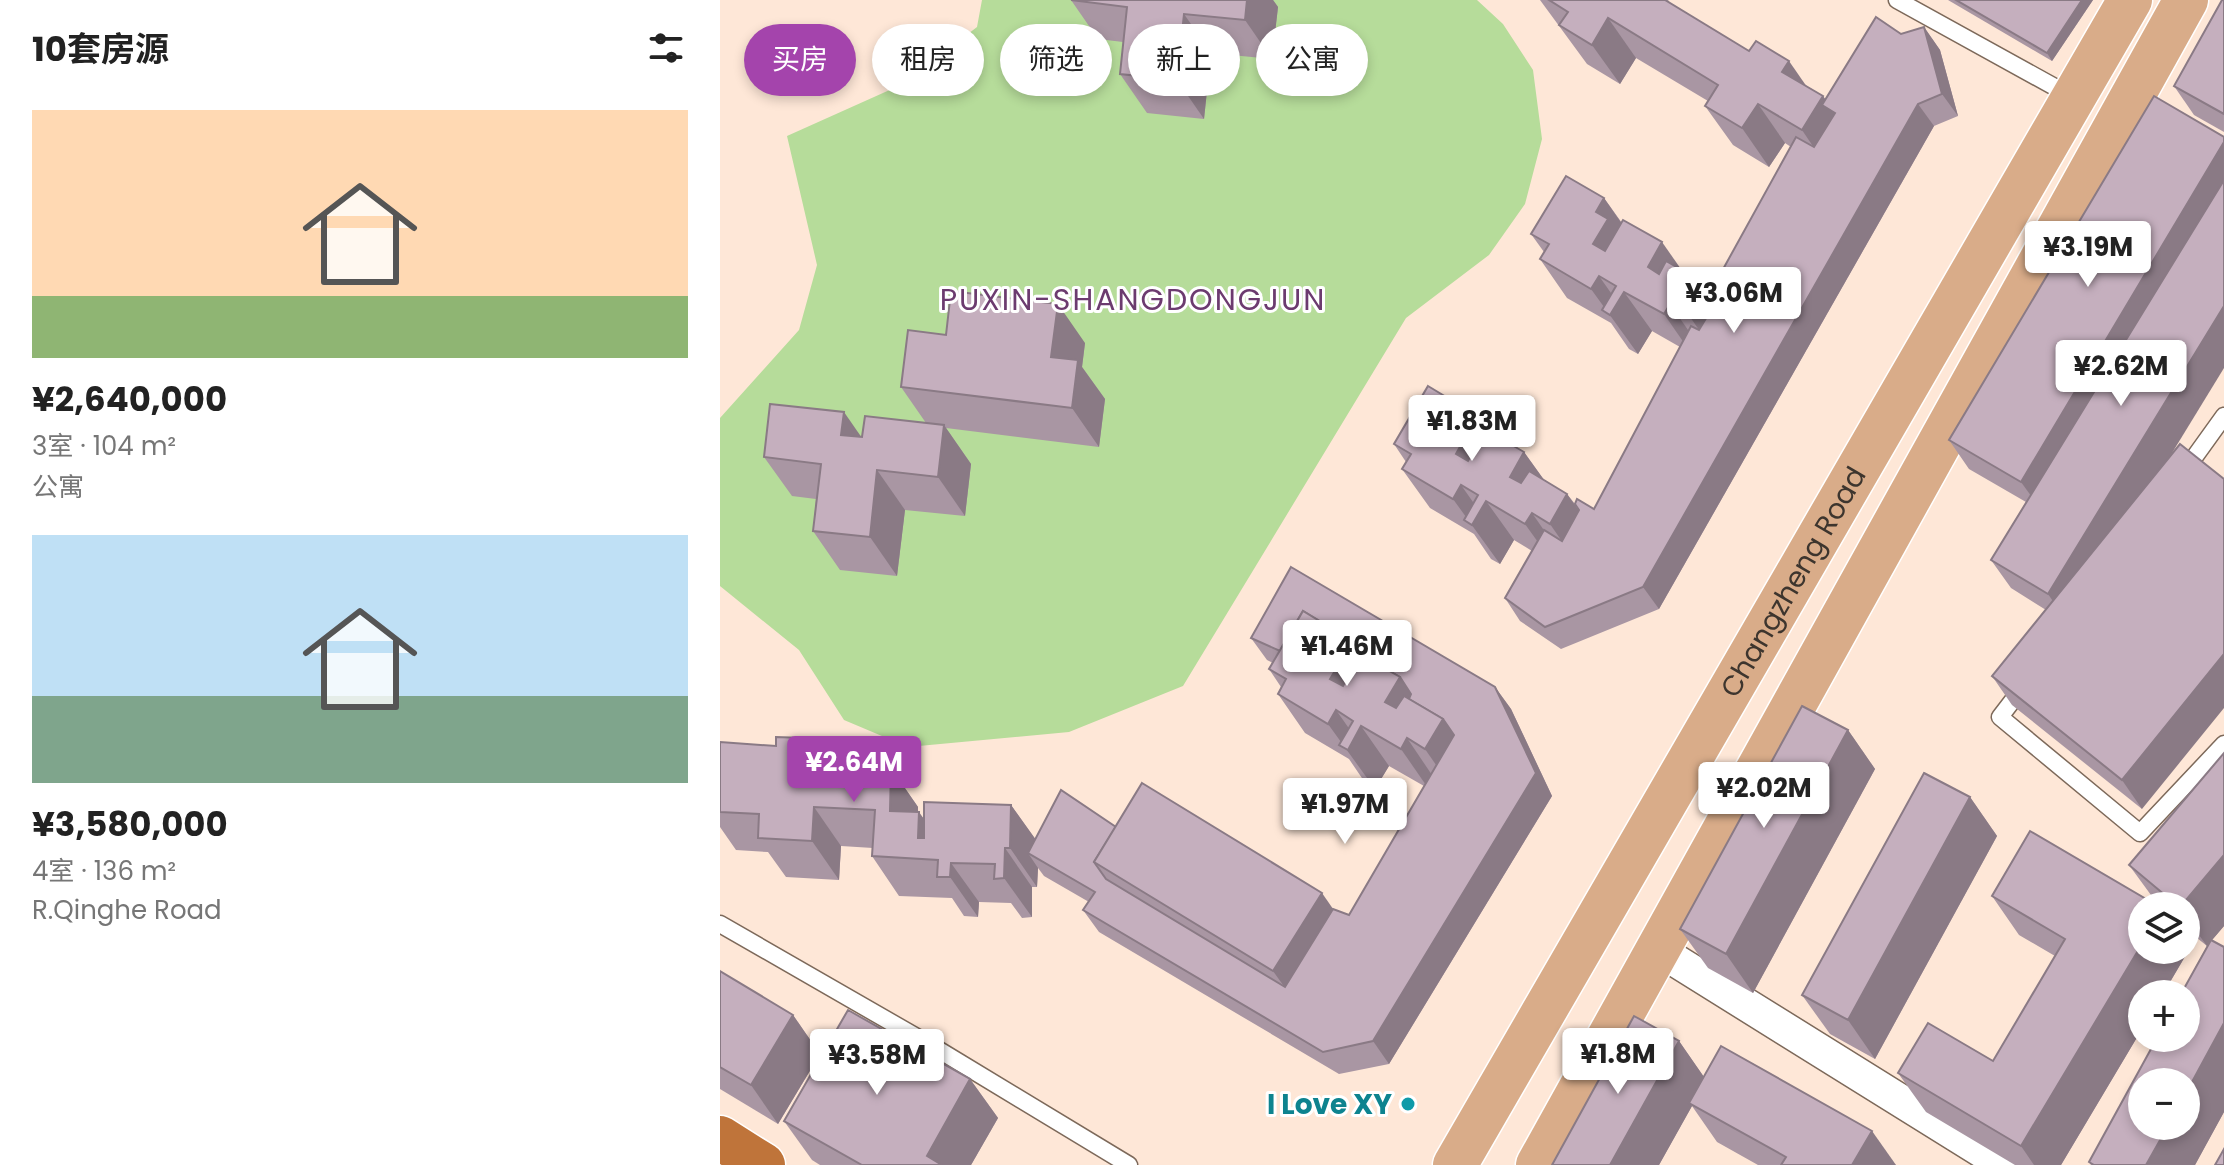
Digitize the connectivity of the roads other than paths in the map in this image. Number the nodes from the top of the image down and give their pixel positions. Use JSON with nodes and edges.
{"nodes":[{"id":1,"x":1897,"y":0,"type":"edge"},
{"id":2,"x":2130,"y":0,"type":"edge"},
{"id":3,"x":2186,"y":0,"type":"edge"},
{"id":4,"x":2073,"y":97,"type":"junction"},
{"id":5,"x":2224,"y":416,"type":"edge"},
{"id":6,"x":2171,"y":489,"type":"edge"},
{"id":7,"x":2036,"y":670,"type":"edge"},
{"id":8,"x":2224,"y":744,"type":"edge"},
{"id":9,"x":720,"y":924,"type":"edge"},
{"id":10,"x":1657,"y":949,"type":"junction"},
{"id":11,"x":720,"y":1124,"type":"edge"},
{"id":12,"x":720,"y":1138,"type":"edge"},
{"id":13,"x":763,"y":1165,"type":"edge"},
{"id":14,"x":783,"y":1165,"type":"edge"},
{"id":15,"x":1129,"y":1165,"type":"edge"},
{"id":16,"x":1455,"y":1165,"type":"edge"},
{"id":17,"x":1538,"y":1165,"type":"edge"},
{"id":18,"x":2004,"y":1165,"type":"edge"}],
"edges":[{"from":1,"to":4,"type":"lane"},
{"from":2,"to":4,"type":"main road","name":"Changzheng Road"},
{"from":3,"to":10,"type":"main road","name":"Changzheng Road"},
{"from":4,"to":16,"type":"main road","name":"Changzheng Road"},
{"from":5,"to":6,"type":"lane"},
{"from":7,"to":8,"type":"lane"},
{"from":9,"to":15,"type":"lane"},
{"from":10,"to":17,"type":"main road","name":"Changzheng Road"},
{"from":10,"to":18,"type":"street"},
{"from":11,"to":14,"type":"main road"},
{"from":12,"to":13,"type":"highway"}]}
